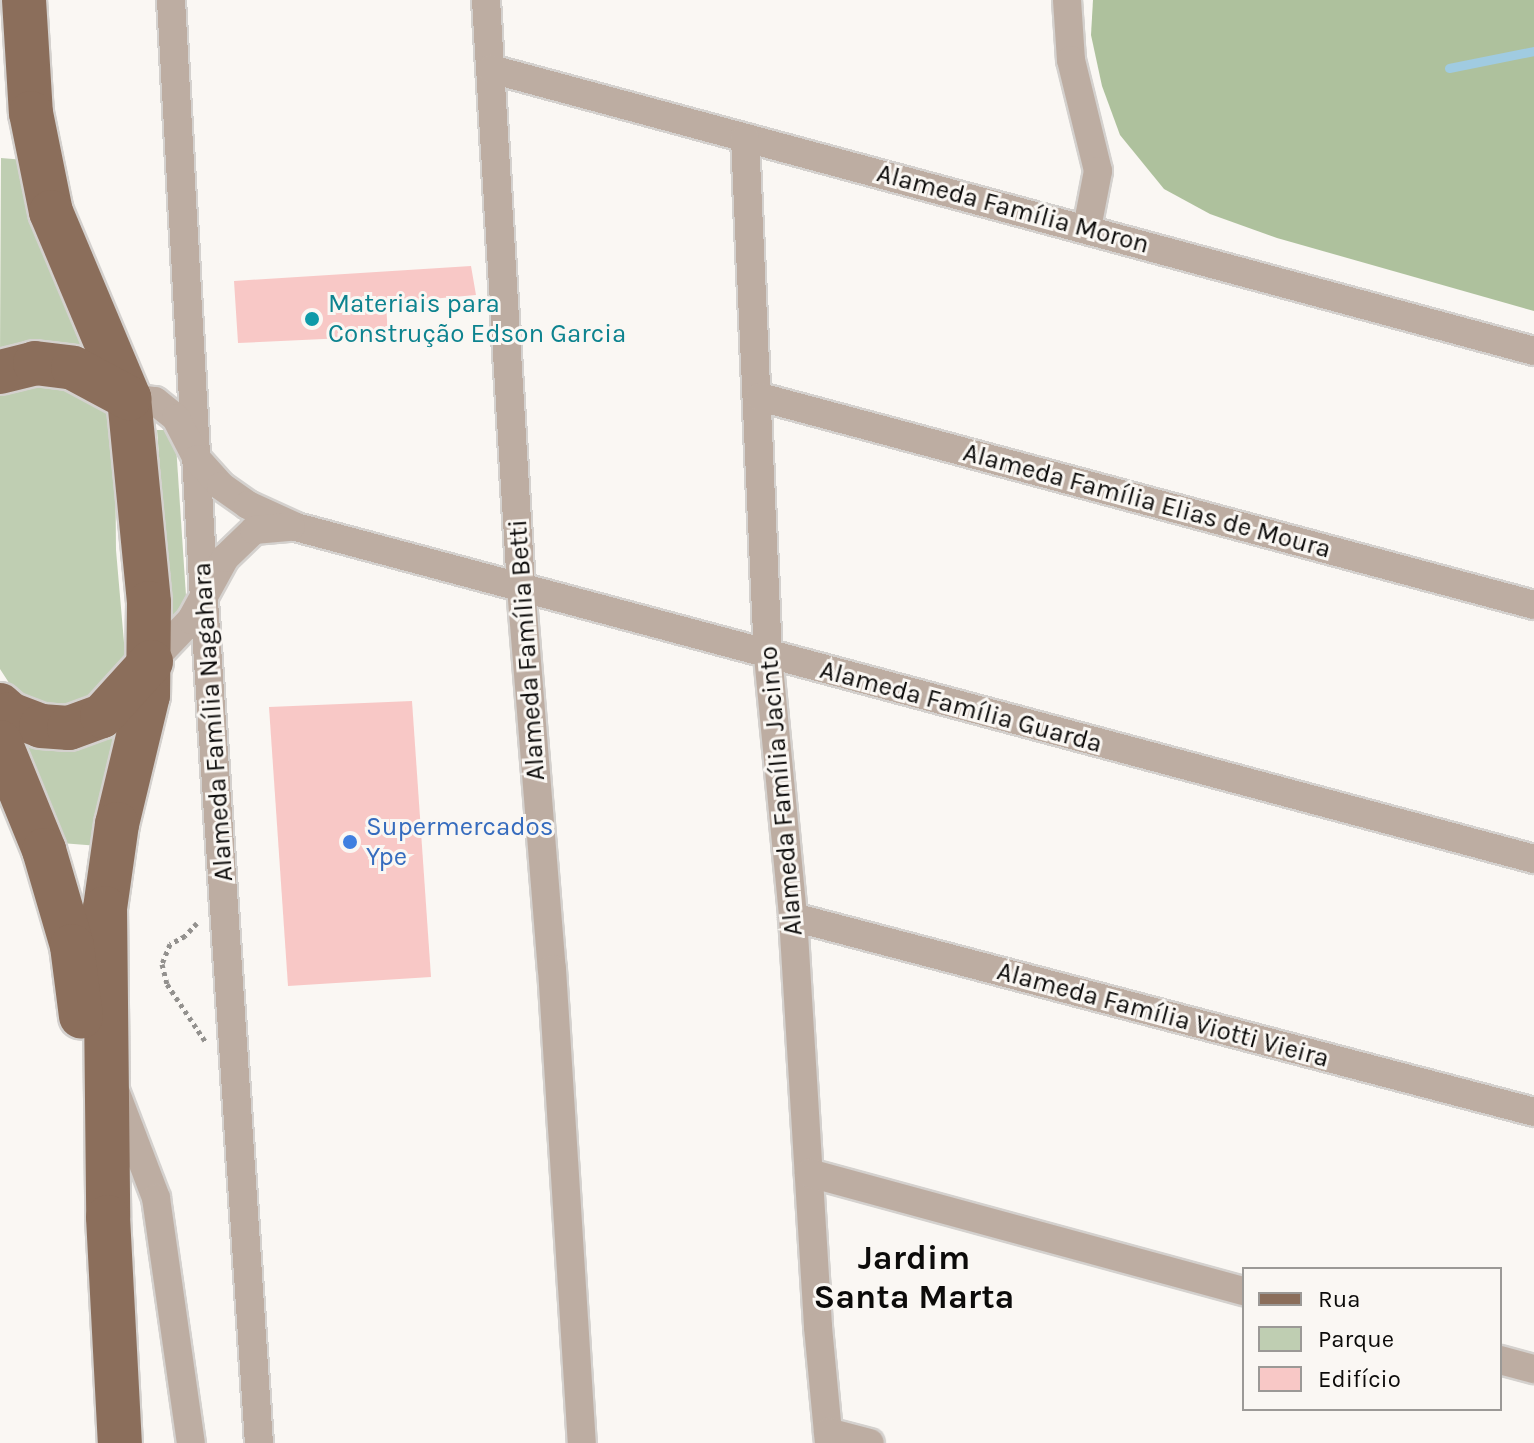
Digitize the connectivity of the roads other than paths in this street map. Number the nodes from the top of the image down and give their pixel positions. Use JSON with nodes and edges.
{"nodes":[{"id":1,"x":24,"y":0,"type":"edge"},
{"id":2,"x":171,"y":0,"type":"edge"},
{"id":3,"x":486,"y":0,"type":"edge"},
{"id":4,"x":1067,"y":0,"type":"edge"},
{"id":5,"x":491,"y":69,"type":"junction"},
{"id":6,"x":745,"y":138,"type":"junction"},
{"id":7,"x":1087,"y":228,"type":"junction"},
{"id":8,"x":1534,"y":351,"type":"edge"},
{"id":9,"x":0,"y":372,"type":"edge"},
{"id":10,"x":760,"y":397,"type":"junction"},
{"id":11,"x":129,"y":398,"type":"junction"},
{"id":12,"x":197,"y":459,"type":"junction"},
{"id":13,"x":296,"y":527,"type":"junction"},
{"id":14,"x":521,"y":587,"type":"junction"},
{"id":15,"x":204,"y":600,"type":"junction"},
{"id":16,"x":1534,"y":605,"type":"edge"},
{"id":17,"x":768,"y":656,"type":"junction"},
{"id":18,"x":151,"y":662,"type":"junction"},
{"id":19,"x":0,"y":705,"type":"edge"},
{"id":20,"x":0,"y":742,"type":"edge"},
{"id":21,"x":1534,"y":859,"type":"edge"},
{"id":22,"x":793,"y":917,"type":"junction"},
{"id":23,"x":106,"y":1066,"type":"junction"},
{"id":24,"x":1534,"y":1112,"type":"edge"},
{"id":25,"x":809,"y":1173,"type":"junction"},
{"id":26,"x":108,"y":1225,"type":"junction"},
{"id":27,"x":1242,"y":1290,"type":"edge"},
{"id":28,"x":1502,"y":1361,"type":"edge"},
{"id":29,"x":1534,"y":1369,"type":"edge"},
{"id":30,"x":828,"y":1437,"type":"edge"},
{"id":31,"x":120,"y":1443,"type":"edge"},
{"id":32,"x":191,"y":1443,"type":"edge"},
{"id":33,"x":259,"y":1443,"type":"edge"},
{"id":34,"x":582,"y":1443,"type":"edge"},
{"id":35,"x":870,"y":1443,"type":"edge"}],
"edges":[{"from":1,"to":11,"type":"main road"},
{"from":2,"to":12,"type":"street","name":"Alameda Família Nagahara"},
{"from":3,"to":5,"type":"street","name":"Alameda Família Betti"},
{"from":4,"to":7,"type":"street"},
{"from":5,"to":6,"type":"street","name":"Alameda Família Moron"},
{"from":5,"to":14,"type":"street","name":"Alameda Família Betti"},
{"from":6,"to":7,"type":"street","name":"Alameda Família Moron"},
{"from":6,"to":10,"type":"street","name":"Alameda Família Jacinto"},
{"from":7,"to":8,"type":"street","name":"Alameda Família Moron"},
{"from":9,"to":11,"type":"main road"},
{"from":10,"to":16,"type":"street","name":"Alameda Família Elias de Moura"},
{"from":10,"to":17,"type":"street","name":"Alameda Família Jacinto"},
{"from":11,"to":12,"type":"street"},
{"from":11,"to":18,"type":"main road"},
{"from":12,"to":13,"type":"street","name":"Alameda Família Guarda"},
{"from":12,"to":15,"type":"street","name":"Alameda Família Nagahara"},
{"from":13,"to":14,"type":"street","name":"Alameda Família Guarda"},
{"from":13,"to":15,"type":"street","name":"Alameda Família Guarda"},
{"from":14,"to":17,"type":"street","name":"Alameda Família Guarda"},
{"from":14,"to":34,"type":"street","name":"Alameda Família Betti"},
{"from":15,"to":18,"type":"street","name":"Alameda Família Guarda"},
{"from":15,"to":33,"type":"street","name":"Alameda Família Nagahara"},
{"from":17,"to":21,"type":"street","name":"Alameda Família Guarda"},
{"from":17,"to":22,"type":"street","name":"Alameda Família Jacinto"},
{"from":18,"to":19,"type":"main road"},
{"from":18,"to":23,"type":"main road"},
{"from":20,"to":26,"type":"main road"},
{"from":22,"to":24,"type":"street","name":"Alameda Família Viotti Vieira"},
{"from":22,"to":25,"type":"street","name":"Alameda Família Jacinto"},
{"from":23,"to":26,"type":"main road"},
{"from":23,"to":32,"type":"street"},
{"from":25,"to":27,"type":"street"},
{"from":25,"to":30,"type":"street","name":"Alameda Família Jacinto"},
{"from":26,"to":31,"type":"main road"},
{"from":28,"to":29,"type":"street"},
{"from":30,"to":35,"type":"street"}]}
